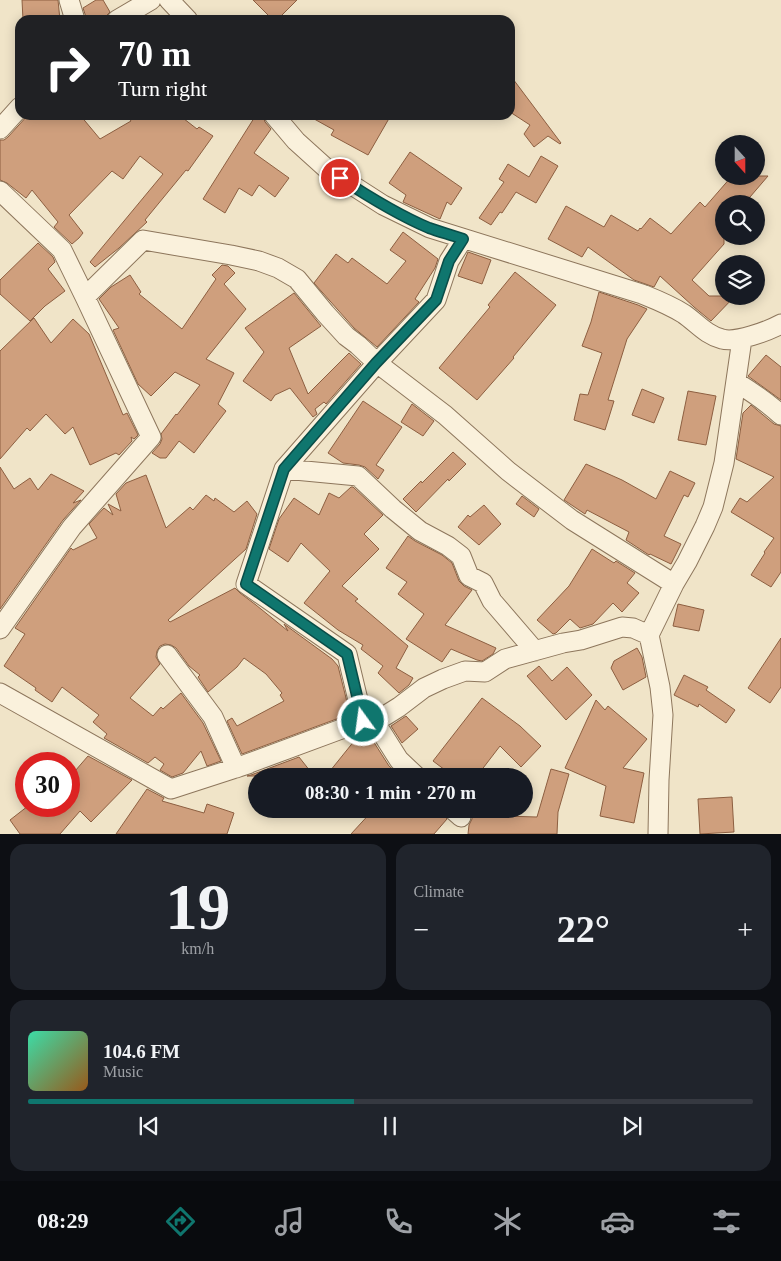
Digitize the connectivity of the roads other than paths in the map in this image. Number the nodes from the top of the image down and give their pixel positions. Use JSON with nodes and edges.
{"nodes":[{"id":1,"x":69,"y":0,"type":"edge"},
{"id":2,"x":151,"y":0,"type":"edge"},
{"id":3,"x":169,"y":0,"type":"edge"},
{"id":4,"x":74,"y":15,"type":"edge"},
{"id":5,"x":126,"y":15,"type":"edge"},
{"id":6,"x":183,"y":15,"type":"edge"},
{"id":7,"x":15,"y":112,"type":"edge"},
{"id":8,"x":278,"y":120,"type":"edge"},
{"id":9,"x":0,"y":129,"type":"edge"},
{"id":10,"x":0,"y":191,"type":"edge"},
{"id":11,"x":463,"y":239,"type":"junction"},
{"id":12,"x":85,"y":297,"type":"junction"},
{"id":13,"x":781,"y":324,"type":"edge"},
{"id":14,"x":742,"y":339,"type":"junction"},
{"id":15,"x":376,"y":363,"type":"junction"},
{"id":16,"x":736,"y":382,"type":"junction"},
{"id":17,"x":781,"y":415,"type":"edge"},
{"id":18,"x":284,"y":469,"type":"junction"},
{"id":19,"x":674,"y":584,"type":"junction"},
{"id":20,"x":0,"y":630,"type":"edge"},
{"id":21,"x":649,"y":635,"type":"junction"},
{"id":22,"x":535,"y":651,"type":"junction"},
{"id":23,"x":167,"y":655,"type":"dead end"},
{"id":24,"x":0,"y":693,"type":"edge"},
{"id":25,"x":369,"y":722,"type":"junction"},
{"id":26,"x":236,"y":768,"type":"junction"},
{"id":27,"x":408,"y":768,"type":"edge"},
{"id":28,"x":658,"y":834,"type":"edge"}],
"edges":[{"from":1,"to":4,"type":"street"},
{"from":2,"to":5,"type":"street"},
{"from":3,"to":6,"type":"street"},
{"from":7,"to":9,"type":"street"},
{"from":8,"to":11,"type":"street"},
{"from":10,"to":12,"type":"street"},
{"from":11,"to":14,"type":"street"},
{"from":11,"to":15,"type":"street"},
{"from":12,"to":15,"type":"street"},
{"from":12,"to":20,"type":"street"},
{"from":13,"to":14,"type":"street"},
{"from":14,"to":16,"type":"street"},
{"from":15,"to":18,"type":"street"},
{"from":15,"to":19,"type":"street"},
{"from":16,"to":17,"type":"street"},
{"from":16,"to":19,"type":"street"},
{"from":18,"to":22,"type":"street"},
{"from":18,"to":25,"type":"street"},
{"from":19,"to":21,"type":"street"},
{"from":21,"to":22,"type":"street"},
{"from":21,"to":28,"type":"street"},
{"from":22,"to":25,"type":"street"},
{"from":23,"to":26,"type":"street"},
{"from":24,"to":26,"type":"street"},
{"from":25,"to":26,"type":"street"},
{"from":25,"to":27,"type":"street"}]}
